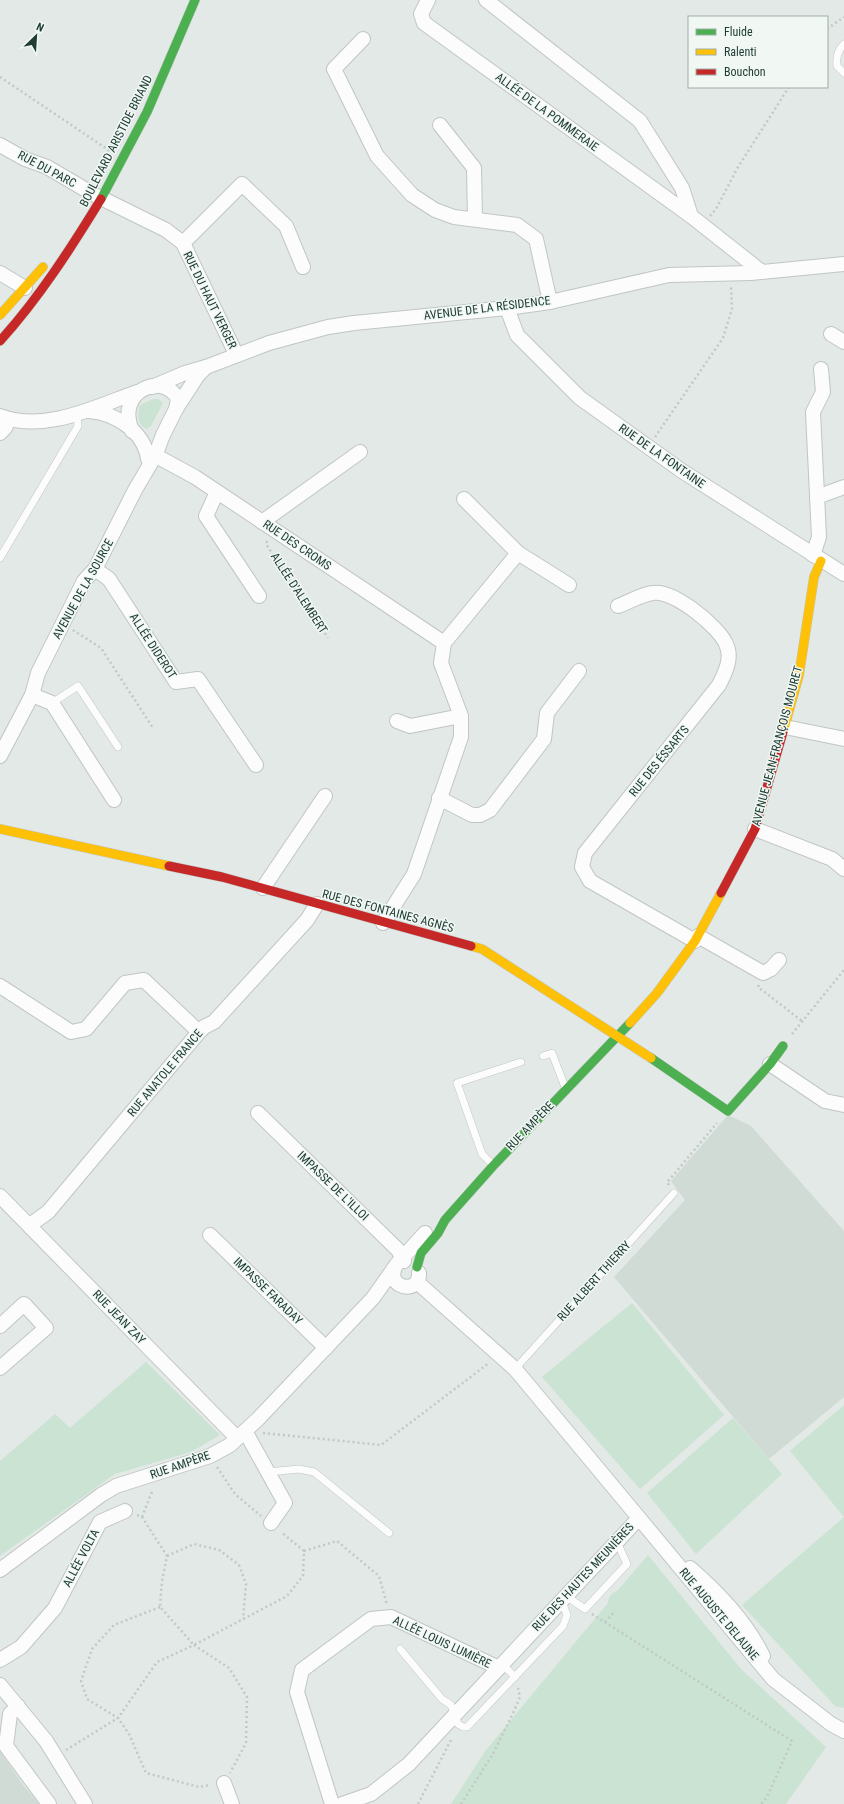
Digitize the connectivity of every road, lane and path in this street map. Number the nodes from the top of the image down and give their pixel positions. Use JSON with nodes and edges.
{"nodes":[{"id":1,"x":185,"y":0,"type":"edge"},
{"id":2,"x":194,"y":0,"type":"edge"},
{"id":3,"x":428,"y":0,"type":"edge"},
{"id":4,"x":486,"y":0,"type":"edge"},
{"id":5,"x":844,"y":16,"type":"edge"},
{"id":6,"x":828,"y":28,"type":"edge"},
{"id":7,"x":364,"y":39,"type":"dead end"},
{"id":8,"x":844,"y":44,"type":"edge"},
{"id":9,"x":844,"y":73,"type":"edge"},
{"id":10,"x":0,"y":77,"type":"edge"},
{"id":11,"x":788,"y":88,"type":"edge"},
{"id":12,"x":440,"y":125,"type":"dead end"},
{"id":13,"x":0,"y":145,"type":"edge"},
{"id":14,"x":116,"y":154,"type":"junction"},
{"id":15,"x":97,"y":197,"type":"junction"},
{"id":16,"x":475,"y":218,"type":"junction"},
{"id":17,"x":696,"y":220,"type":"junction"},
{"id":18,"x":62,"y":242,"type":"dead end"},
{"id":19,"x":183,"y":243,"type":"junction"},
{"id":20,"x":50,"y":259,"type":"dead end"},
{"id":21,"x":844,"y":264,"type":"edge"},
{"id":22,"x":303,"y":267,"type":"dead end"},
{"id":23,"x":762,"y":272,"type":"junction"},
{"id":24,"x":0,"y":273,"type":"edge"},
{"id":25,"x":730,"y":274,"type":"junction"},
{"id":26,"x":25,"y":288,"type":"junction"},
{"id":27,"x":550,"y":302,"type":"junction"},
{"id":28,"x":507,"y":308,"type":"junction"},
{"id":29,"x":0,"y":315,"type":"edge"},
{"id":30,"x":831,"y":334,"type":"dead end"},
{"id":31,"x":0,"y":341,"type":"edge"},
{"id":32,"x":844,"y":342,"type":"edge"},
{"id":33,"x":236,"y":354,"type":"junction"},
{"id":34,"x":206,"y":367,"type":"junction"},
{"id":35,"x":821,"y":368,"type":"dead end"},
{"id":36,"x":152,"y":387,"type":"junction"},
{"id":37,"x":137,"y":392,"type":"junction"},
{"id":38,"x":176,"y":409,"type":"junction"},
{"id":39,"x":81,"y":412,"type":"junction"},
{"id":40,"x":5,"y":418,"type":"edge"},
{"id":41,"x":0,"y":433,"type":"edge"},
{"id":42,"x":135,"y":434,"type":"junction"},
{"id":43,"x":163,"y":435,"type":"junction"},
{"id":44,"x":648,"y":446,"type":"junction"},
{"id":45,"x":360,"y":452,"type":"dead end"},
{"id":46,"x":150,"y":457,"type":"junction"},
{"id":47,"x":844,"y":487,"type":"edge"},
{"id":48,"x":217,"y":492,"type":"junction"},
{"id":49,"x":817,"y":497,"type":"junction"},
{"id":50,"x":464,"y":499,"type":"dead end"},
{"id":51,"x":265,"y":524,"type":"junction"},
{"id":52,"x":518,"y":553,"type":"junction"},
{"id":53,"x":0,"y":558,"type":"edge"},
{"id":54,"x":817,"y":558,"type":"junction"},
{"id":55,"x":95,"y":568,"type":"junction"},
{"id":56,"x":844,"y":574,"type":"edge"},
{"id":57,"x":569,"y":585,"type":"dead end"},
{"id":58,"x":259,"y":596,"type":"dead end"},
{"id":59,"x":618,"y":606,"type":"dead end"},
{"id":60,"x":63,"y":623,"type":"junction"},
{"id":61,"x":328,"y":638,"type":"dead end"},
{"id":62,"x":444,"y":643,"type":"junction"},
{"id":63,"x":579,"y":671,"type":"dead end"},
{"id":64,"x":32,"y":695,"type":"junction"},
{"id":65,"x":52,"y":703,"type":"junction"},
{"id":66,"x":461,"y":716,"type":"junction"},
{"id":67,"x":397,"y":721,"type":"dead end"},
{"id":68,"x":785,"y":727,"type":"junction"},
{"id":69,"x":153,"y":728,"type":"dead end"},
{"id":70,"x":844,"y":739,"type":"edge"},
{"id":71,"x":118,"y":747,"type":"dead end"},
{"id":72,"x":0,"y":756,"type":"edge"},
{"id":73,"x":256,"y":765,"type":"dead end"},
{"id":74,"x":326,"y":796,"type":"dead end"},
{"id":75,"x":439,"y":798,"type":"junction"},
{"id":76,"x":114,"y":800,"type":"dead end"},
{"id":77,"x":0,"y":829,"type":"edge"},
{"id":78,"x":756,"y":829,"type":"junction"},
{"id":79,"x":844,"y":869,"type":"edge"},
{"id":80,"x":263,"y":888,"type":"junction"},
{"id":81,"x":317,"y":904,"type":"junction"},
{"id":82,"x":383,"y":923,"type":"junction"},
{"id":83,"x":696,"y":939,"type":"junction"},
{"id":84,"x":779,"y":960,"type":"dead end"},
{"id":85,"x":844,"y":970,"type":"edge"},
{"id":86,"x":763,"y":973,"type":"junction"},
{"id":87,"x":0,"y":986,"type":"edge"},
{"id":88,"x":802,"y":1021,"type":"junction"},
{"id":89,"x":199,"y":1032,"type":"junction"},
{"id":90,"x":619,"y":1036,"type":"junction"},
{"id":91,"x":783,"y":1046,"type":"joint"},
{"id":92,"x":543,"y":1056,"type":"dead end"},
{"id":93,"x":521,"y":1062,"type":"dead end"},
{"id":94,"x":770,"y":1064,"type":"junction"},
{"id":95,"x":566,"y":1089,"type":"junction"},
{"id":96,"x":844,"y":1105,"type":"edge"},
{"id":97,"x":728,"y":1111,"type":"junction"},
{"id":98,"x":258,"y":1113,"type":"dead end"},
{"id":99,"x":493,"y":1166,"type":"junction"},
{"id":100,"x":674,"y":1193,"type":"joint"},
{"id":101,"x":0,"y":1196,"type":"edge"},
{"id":102,"x":445,"y":1220,"type":"junction"},
{"id":103,"x":30,"y":1225,"type":"junction"},
{"id":104,"x":210,"y":1235,"type":"dead end"},
{"id":105,"x":400,"y":1263,"type":"junction"},
{"id":106,"x":417,"y":1267,"type":"junction"},
{"id":107,"x":412,"y":1285,"type":"junction"},
{"id":108,"x":373,"y":1298,"type":"junction"},
{"id":109,"x":0,"y":1326,"type":"edge"},
{"id":110,"x":326,"y":1348,"type":"junction"},
{"id":111,"x":499,"y":1355,"type":"junction"},
{"id":112,"x":0,"y":1368,"type":"edge"},
{"id":113,"x":515,"y":1369,"type":"junction"},
{"id":114,"x":241,"y":1434,"type":"junction"},
{"id":115,"x":210,"y":1456,"type":"junction"},
{"id":116,"x":268,"y":1472,"type":"junction"},
{"id":117,"x":159,"y":1473,"type":"junction"},
{"id":118,"x":125,"y":1511,"type":"joint"},
{"id":119,"x":142,"y":1517,"type":"junction"},
{"id":120,"x":639,"y":1518,"type":"junction"},
{"id":121,"x":270,"y":1523,"type":"junction"},
{"id":122,"x":389,"y":1533,"type":"dead end"},
{"id":123,"x":616,"y":1542,"type":"junction"},
{"id":124,"x":304,"y":1551,"type":"junction"},
{"id":125,"x":167,"y":1556,"type":"junction"},
{"id":126,"x":0,"y":1570,"type":"edge"},
{"id":127,"x":564,"y":1598,"type":"junction"},
{"id":128,"x":160,"y":1607,"type":"junction"},
{"id":129,"x":585,"y":1609,"type":"junction"},
{"id":130,"x":614,"y":1612,"type":"dead end"},
{"id":131,"x":391,"y":1617,"type":"junction"},
{"id":132,"x":243,"y":1619,"type":"junction"},
{"id":133,"x":605,"y":1622,"type":"junction"},
{"id":134,"x":194,"y":1645,"type":"junction"},
{"id":135,"x":400,"y":1649,"type":"dead end"},
{"id":136,"x":0,"y":1660,"type":"edge"},
{"id":137,"x":499,"y":1668,"type":"junction"},
{"id":138,"x":515,"y":1677,"type":"junction"},
{"id":139,"x":0,"y":1685,"type":"edge"},
{"id":140,"x":18,"y":1706,"type":"junction"},
{"id":141,"x":454,"y":1716,"type":"junction"},
{"id":142,"x":118,"y":1718,"type":"junction"},
{"id":143,"x":831,"y":1724,"type":"junction"},
{"id":144,"x":844,"y":1731,"type":"edge"},
{"id":145,"x":844,"y":1739,"type":"edge"},
{"id":146,"x":56,"y":1756,"type":"junction"},
{"id":147,"x":224,"y":1783,"type":"junction"},
{"id":148,"x":49,"y":1804,"type":"edge"},
{"id":149,"x":85,"y":1804,"type":"edge"},
{"id":150,"x":232,"y":1804,"type":"edge"},
{"id":151,"x":332,"y":1804,"type":"edge"},
{"id":152,"x":342,"y":1804,"type":"edge"},
{"id":153,"x":418,"y":1804,"type":"edge"},
{"id":154,"x":461,"y":1804,"type":"edge"},
{"id":155,"x":762,"y":1804,"type":"edge"}],
"edges":[{"from":1,"to":14,"type":"street","name":"BOULEVARD ARISTIDE BRIAND"},
{"from":2,"to":15,"type":"street","name":"BOULEVARD ARISTIDE BRIAND"},
{"from":3,"to":17,"type":"street","name":"ALLÉE DE LA POMMERAIE"},
{"from":4,"to":17,"type":"street"},
{"from":5,"to":6,"type":"path"},
{"from":7,"to":16,"type":"street"},
{"from":8,"to":9,"type":"lane"},
{"from":10,"to":14,"type":"path"},
{"from":11,"to":17,"type":"path"},
{"from":12,"to":16,"type":"street"},
{"from":13,"to":15,"type":"street","name":"RUE DU PARC"},
{"from":14,"to":15,"type":"street","name":"BOULEVARD ARISTIDE BRIAND"},
{"from":15,"to":18,"type":"street","name":"BOULEVARD ARISTIDE BRIAND"},
{"from":15,"to":19,"type":"street","name":"RUE DU HAUT VERGER"},
{"from":15,"to":31,"type":"street","name":"BOULEVARD ARISTIDE BRIAND"},
{"from":16,"to":27,"type":"street"},
{"from":17,"to":23,"type":"street","name":"ALLÉE DE LA POMMERAIE"},
{"from":19,"to":22,"type":"street"},
{"from":19,"to":33,"type":"street","name":"RUE DU HAUT VERGER"},
{"from":20,"to":26,"type":"street"},
{"from":21,"to":23,"type":"street","name":"AVENUE DE LA RÉSIDENCE"},
{"from":23,"to":25,"type":"street","name":"AVENUE DE LA RÉSIDENCE"},
{"from":24,"to":26,"type":"street"},
{"from":25,"to":27,"type":"street","name":"AVENUE DE LA RÉSIDENCE"},
{"from":25,"to":44,"type":"path"},
{"from":26,"to":29,"type":"street"},
{"from":27,"to":28,"type":"street","name":"AVENUE DE LA RÉSIDENCE"},
{"from":28,"to":33,"type":"street","name":"AVENUE DE LA RÉSIDENCE"},
{"from":28,"to":44,"type":"street","name":"RUE DE LA FONTAINE"},
{"from":30,"to":32,"type":"street"},
{"from":33,"to":34,"type":"street","name":"AVENUE DE LA RÉSIDENCE"},
{"from":34,"to":36,"type":"street","name":"AVENUE DE LA RÉSIDENCE"},
{"from":34,"to":38,"type":"street","name":"AVENUE DE LA RÉSIDENCE"},
{"from":35,"to":49,"type":"street","name":"AVENUE JEAN-FRANÇOIS MOURET"},
{"from":36,"to":37,"type":"street"},
{"from":36,"to":38,"type":"street"},
{"from":37,"to":39,"type":"street"},
{"from":37,"to":42,"type":"street"},
{"from":38,"to":43,"type":"street","name":"AVENUE DE LA SOURCE"},
{"from":39,"to":40,"type":"street"},
{"from":39,"to":42,"type":"street"},
{"from":39,"to":53,"type":"lane"},
{"from":40,"to":41,"type":"street"},
{"from":42,"to":43,"type":"street"},
{"from":42,"to":46,"type":"street"},
{"from":43,"to":46,"type":"street","name":"AVENUE DE LA SOURCE"},
{"from":44,"to":54,"type":"street","name":"RUE DE LA FONTAINE"},
{"from":45,"to":51,"type":"street"},
{"from":46,"to":48,"type":"street","name":"RUE DES CROMS"},
{"from":46,"to":55,"type":"street","name":"AVENUE DE LA SOURCE"},
{"from":47,"to":49,"type":"street"},
{"from":48,"to":51,"type":"street","name":"RUE DES CROMS"},
{"from":48,"to":58,"type":"street"},
{"from":49,"to":54,"type":"street","name":"AVENUE JEAN-FRANÇOIS MOURET"},
{"from":50,"to":52,"type":"street"},
{"from":51,"to":61,"type":"path","name":"ALLÉE D'ALEMBERT"},
{"from":51,"to":62,"type":"street","name":"RUE DES CROMS"},
{"from":52,"to":57,"type":"street"},
{"from":52,"to":62,"type":"street"},
{"from":54,"to":56,"type":"street","name":"RUE DE LA FONTAINE"},
{"from":54,"to":68,"type":"street","name":"AVENUE JEAN-FRANÇOIS MOURET"},
{"from":55,"to":60,"type":"street","name":"AVENUE DE LA SOURCE"},
{"from":55,"to":73,"type":"street","name":"ALLÉE DIDEROT"},
{"from":59,"to":83,"type":"street","name":"RUE DES ÉSSARTS"},
{"from":60,"to":64,"type":"street","name":"AVENUE DE LA SOURCE"},
{"from":60,"to":69,"type":"path"},
{"from":62,"to":66,"type":"street"},
{"from":63,"to":75,"type":"street"},
{"from":64,"to":65,"type":"street"},
{"from":64,"to":72,"type":"street","name":"AVENUE DE LA SOURCE"},
{"from":65,"to":71,"type":"lane"},
{"from":65,"to":76,"type":"street"},
{"from":66,"to":67,"type":"street"},
{"from":66,"to":75,"type":"street"},
{"from":68,"to":70,"type":"street"},
{"from":68,"to":78,"type":"street","name":"AVENUE JEAN-FRANÇOIS MOURET"},
{"from":74,"to":80,"type":"street"},
{"from":75,"to":82,"type":"street"},
{"from":77,"to":80,"type":"street","name":"RUE DES FONTAINES AGNÈS"},
{"from":78,"to":79,"type":"street"},
{"from":78,"to":83,"type":"street","name":"AVENUE JEAN-FRANÇOIS MOURET"},
{"from":80,"to":81,"type":"street","name":"RUE DES FONTAINES AGNÈS"},
{"from":81,"to":82,"type":"street","name":"RUE DES FONTAINES AGNÈS"},
{"from":81,"to":89,"type":"street","name":"RUE ANATOLE FRANCE"},
{"from":82,"to":90,"type":"street","name":"RUE DES FONTAINES AGNÈS"},
{"from":83,"to":86,"type":"street","name":"RUE DES ÉSSARTS"},
{"from":83,"to":90,"type":"street","name":"AVENUE JEAN-FRANÇOIS MOURET"},
{"from":84,"to":86,"type":"street"},
{"from":85,"to":88,"type":"path"},
{"from":86,"to":88,"type":"path"},
{"from":87,"to":89,"type":"street"},
{"from":88,"to":91,"type":"path"},
{"from":89,"to":103,"type":"street","name":"RUE ANATOLE FRANCE"},
{"from":90,"to":95,"type":"street","name":"RUE AMPÈRE"},
{"from":90,"to":97,"type":"street","name":"RUE DES FONTAINES AGNÈS"},
{"from":91,"to":94,"type":"street"},
{"from":92,"to":95,"type":"lane"},
{"from":93,"to":99,"type":"lane"},
{"from":94,"to":96,"type":"street"},
{"from":94,"to":97,"type":"street"},
{"from":95,"to":99,"type":"street","name":"RUE AMPÈRE"},
{"from":97,"to":100,"type":"path"},
{"from":98,"to":105,"type":"street","name":"IMPASSE DE L'ILLOI"},
{"from":99,"to":102,"type":"street","name":"RUE AMPÈRE"},
{"from":100,"to":113,"type":"lane","name":"RUE ALBERT THIERRY"},
{"from":101,"to":103,"type":"street","name":"RUE JEAN ZAY"},
{"from":102,"to":105,"type":"street","name":"RUE AMPÈRE"},
{"from":102,"to":106,"type":"street","name":"RUE AMPÈRE"},
{"from":103,"to":114,"type":"street","name":"RUE JEAN ZAY"},
{"from":104,"to":110,"type":"street","name":"IMPASSE FARADAY"},
{"from":105,"to":106,"type":"street"},
{"from":105,"to":107,"type":"street"},
{"from":105,"to":108,"type":"street","name":"RUE AMPÈRE"},
{"from":106,"to":107,"type":"street"},
{"from":107,"to":108,"type":"street","name":"RUE AMPÈRE"},
{"from":107,"to":111,"type":"street","name":"RUE DES HAUTES MEUNIÈRES"},
{"from":108,"to":110,"type":"street","name":"RUE AMPÈRE"},
{"from":109,"to":112,"type":"street"},
{"from":110,"to":114,"type":"street","name":"RUE AMPÈRE"},
{"from":111,"to":113,"type":"street","name":"RUE DES HAUTES MEUNIÈRES"},
{"from":111,"to":114,"type":"path"},
{"from":113,"to":120,"type":"street","name":"RUE DES HAUTES MEUNIÈRES"},
{"from":114,"to":115,"type":"street","name":"RUE AMPÈRE"},
{"from":114,"to":116,"type":"street"},
{"from":115,"to":117,"type":"street","name":"RUE AMPÈRE"},
{"from":115,"to":121,"type":"path"},
{"from":116,"to":121,"type":"street"},
{"from":116,"to":122,"type":"lane"},
{"from":117,"to":119,"type":"path"},
{"from":117,"to":126,"type":"street","name":"RUE AMPÈRE"},
{"from":118,"to":119,"type":"path"},
{"from":118,"to":136,"type":"street","name":"ALLÉE VOLTA"},
{"from":119,"to":125,"type":"path"},
{"from":120,"to":123,"type":"street","name":"RUE DES HAUTES MEUNIÈRES"},
{"from":120,"to":143,"type":"street","name":"RUE AUGUSTE DELAUNE"},
{"from":121,"to":124,"type":"path"},
{"from":123,"to":127,"type":"street","name":"RUE DES HAUTES MEUNIÈRES"},
{"from":123,"to":129,"type":"lane"},
{"from":124,"to":131,"type":"path"},
{"from":124,"to":132,"type":"path"},
{"from":125,"to":128,"type":"path"},
{"from":125,"to":132,"type":"path"},
{"from":127,"to":129,"type":"lane"},
{"from":127,"to":137,"type":"street","name":"RUE DES HAUTES MEUNIÈRES"},
{"from":127,"to":138,"type":"lane"},
{"from":128,"to":134,"type":"path"},
{"from":128,"to":142,"type":"path"},
{"from":129,"to":133,"type":"path"},
{"from":130,"to":133,"type":"path"},
{"from":131,"to":137,"type":"street","name":"ALLÉE LOUIS LUMIÈRE"},
{"from":131,"to":151,"type":"street","name":"ALLÉE LOUIS LUMIÈRE"},
{"from":132,"to":134,"type":"path"},
{"from":133,"to":155,"type":"path"},
{"from":134,"to":142,"type":"path"},
{"from":134,"to":147,"type":"path"},
{"from":135,"to":141,"type":"lane"},
{"from":137,"to":138,"type":"lane"},
{"from":137,"to":141,"type":"street","name":"RUE DES HAUTES MEUNIÈRES"},
{"from":138,"to":141,"type":"lane"},
{"from":138,"to":154,"type":"path"},
{"from":139,"to":140,"type":"street"},
{"from":140,"to":146,"type":"street"},
{"from":140,"to":148,"type":"street"},
{"from":141,"to":152,"type":"street","name":"RUE DES HAUTES MEUNIÈRES"},
{"from":141,"to":153,"type":"path"},
{"from":142,"to":146,"type":"path"},
{"from":142,"to":147,"type":"path"},
{"from":143,"to":144,"type":"street","name":"RUE AUGUSTE DELAUNE"},
{"from":143,"to":145,"type":"street","name":"RUE AUGUSTE DELAUNE"},
{"from":146,"to":149,"type":"street"},
{"from":147,"to":150,"type":"street"}]}
